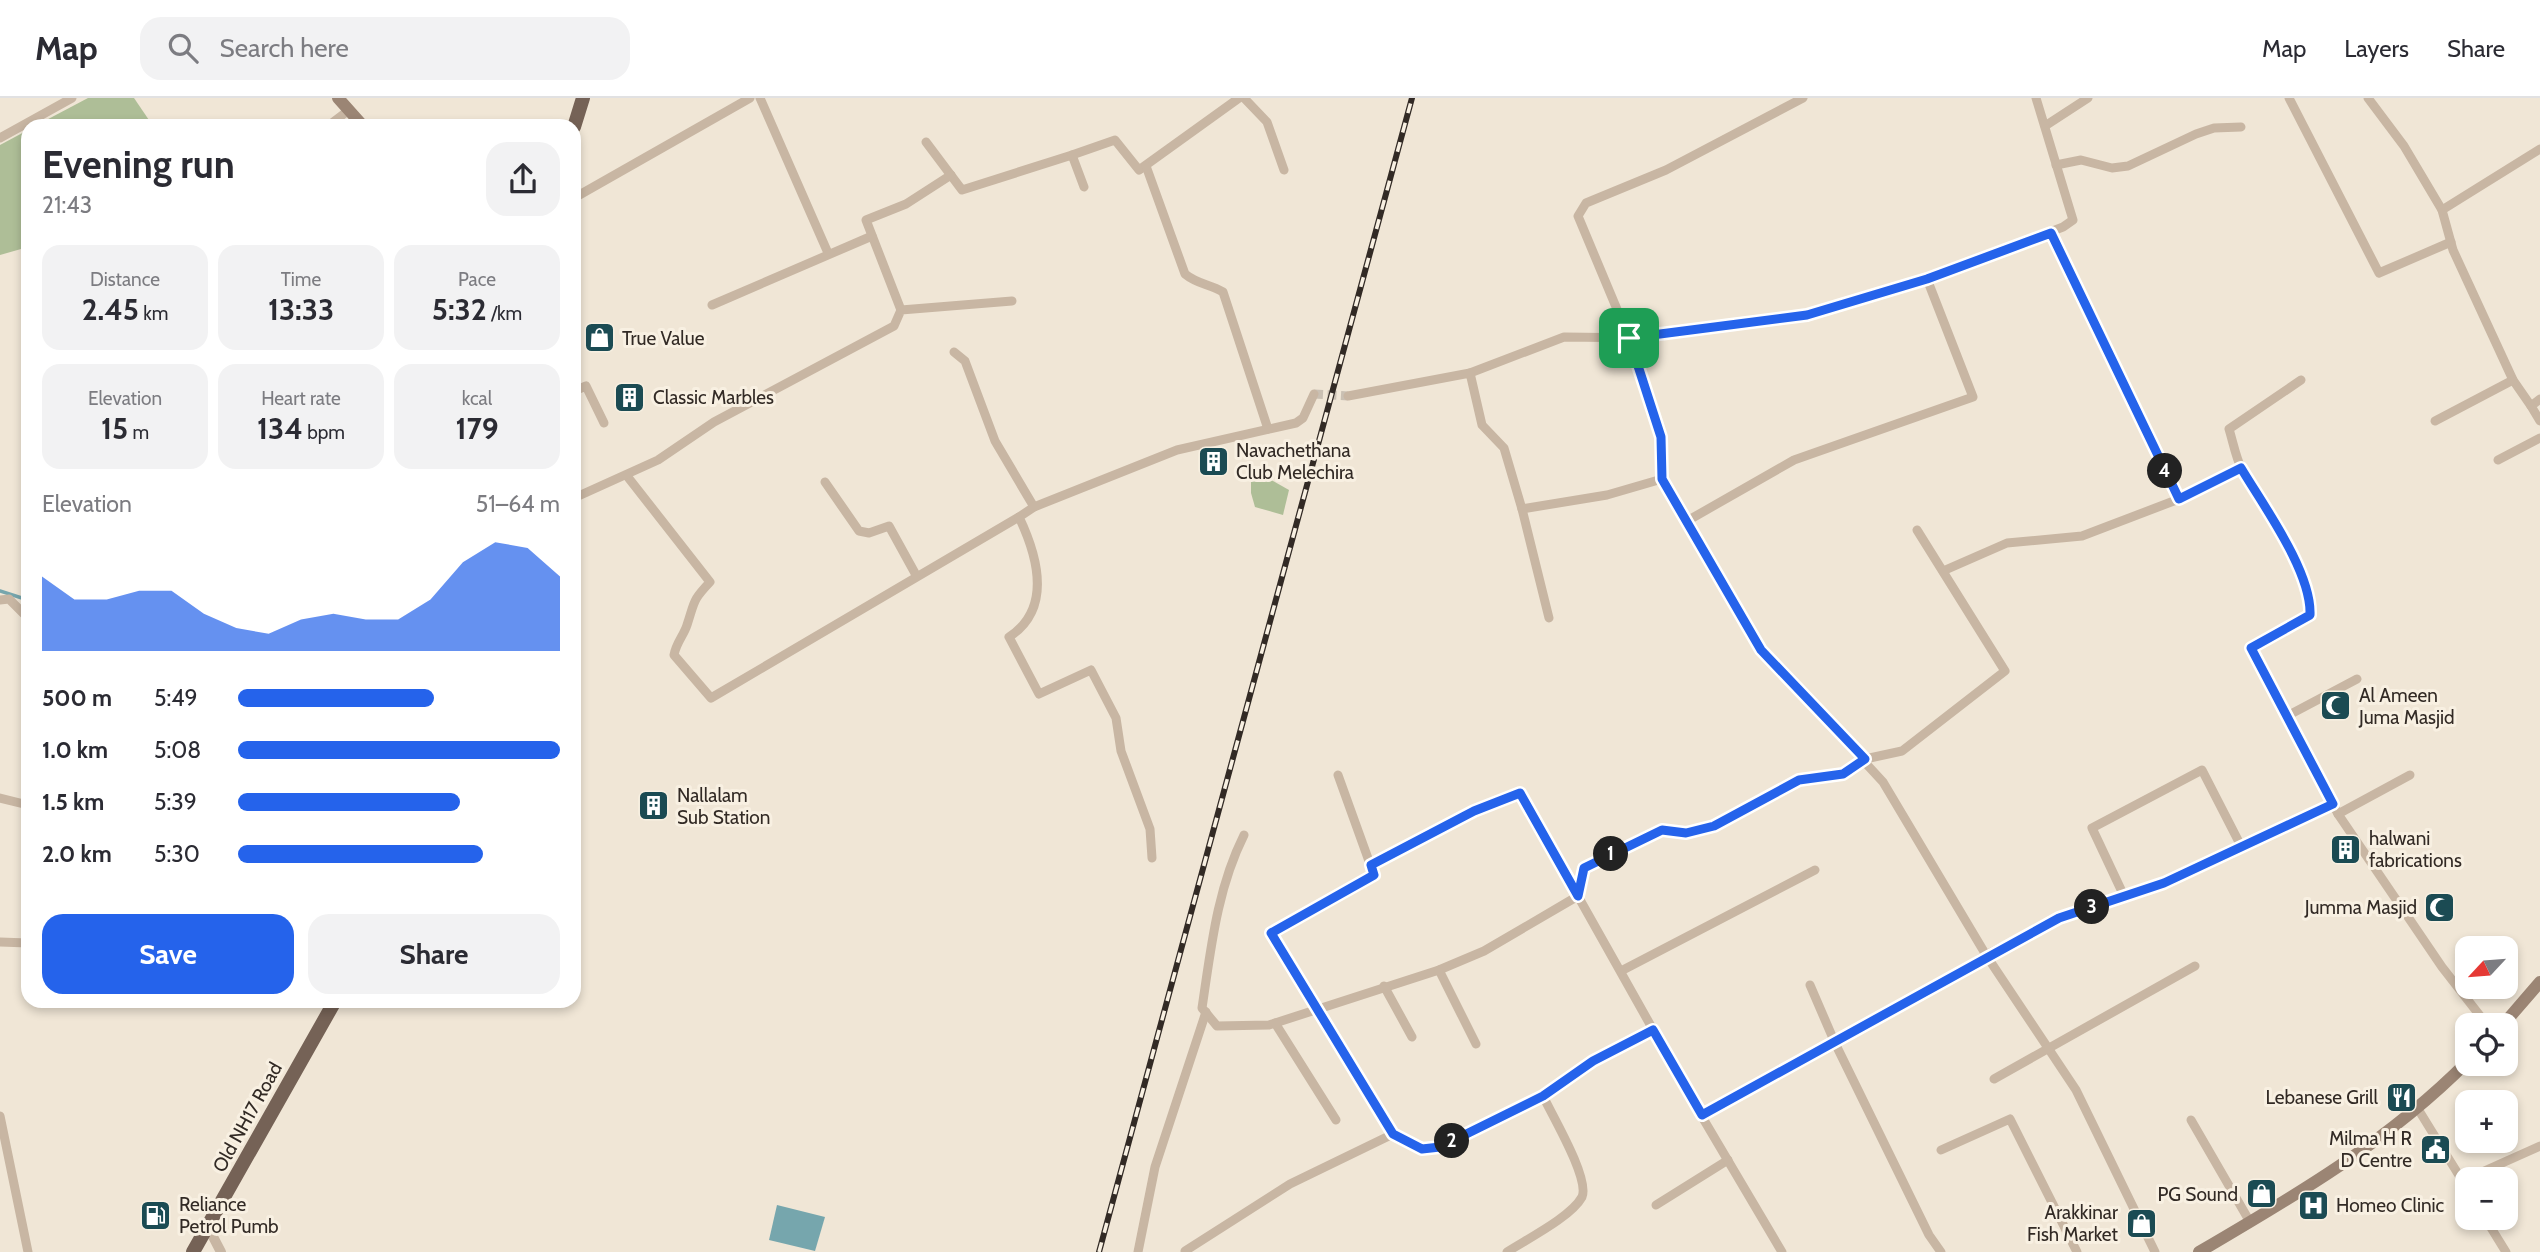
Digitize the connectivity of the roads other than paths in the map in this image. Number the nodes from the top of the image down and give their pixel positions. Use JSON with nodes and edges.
{"nodes":[{"id":1,"x":72,"y":98,"type":"edge"},
{"id":2,"x":338,"y":98,"type":"edge"},
{"id":3,"x":583,"y":98,"type":"edge"},
{"id":4,"x":750,"y":98,"type":"edge"},
{"id":5,"x":760,"y":98,"type":"edge"},
{"id":6,"x":1242,"y":98,"type":"edge"},
{"id":7,"x":1803,"y":98,"type":"edge"},
{"id":8,"x":2036,"y":98,"type":"edge"},
{"id":9,"x":2088,"y":98,"type":"edge"},
{"id":10,"x":2289,"y":98,"type":"edge"},
{"id":11,"x":2368,"y":98,"type":"edge"},
{"id":12,"x":349,"y":110,"type":"junction"},
{"id":13,"x":34,"y":119,"type":"edge"},
{"id":14,"x":337,"y":119,"type":"edge"},
{"id":15,"x":357,"y":119,"type":"edge"},
{"id":16,"x":576,"y":119,"type":"edge"},
{"id":17,"x":21,"y":126,"type":"edge"},
{"id":18,"x":2045,"y":126,"type":"junction"},
{"id":19,"x":2241,"y":127,"type":"dead end"},
{"id":20,"x":0,"y":138,"type":"edge"},
{"id":21,"x":926,"y":142,"type":"dead end"},
{"id":22,"x":2540,"y":149,"type":"edge"},
{"id":23,"x":1072,"y":155,"type":"junction"},
{"id":24,"x":2056,"y":165,"type":"junction"},
{"id":25,"x":1146,"y":166,"type":"junction"},
{"id":26,"x":1284,"y":170,"type":"dead end"},
{"id":27,"x":951,"y":175,"type":"junction"},
{"id":28,"x":1084,"y":187,"type":"dead end"},
{"id":29,"x":581,"y":194,"type":"edge"},
{"id":30,"x":2442,"y":210,"type":"junction"},
{"id":31,"x":2051,"y":233,"type":"junction"},
{"id":32,"x":872,"y":236,"type":"junction"},
{"id":33,"x":2451,"y":242,"type":"junction"},
{"id":34,"x":828,"y":253,"type":"junction"},
{"id":35,"x":1927,"y":279,"type":"junction"},
{"id":36,"x":1012,"y":301,"type":"dead end"},
{"id":37,"x":712,"y":305,"type":"dead end"},
{"id":38,"x":901,"y":310,"type":"junction"},
{"id":39,"x":1629,"y":338,"type":"junction"},
{"id":40,"x":954,"y":352,"type":"dead end"},
{"id":41,"x":1470,"y":373,"type":"junction"},
{"id":42,"x":2301,"y":380,"type":"dead end"},
{"id":43,"x":2513,"y":380,"type":"junction"},
{"id":44,"x":581,"y":388,"type":"edge"},
{"id":45,"x":1314,"y":394,"type":"dead end"},
{"id":46,"x":1348,"y":396,"type":"tunnel mouth"},
{"id":47,"x":2540,"y":399,"type":"edge"},
{"id":48,"x":2531,"y":406,"type":"junction"},
{"id":49,"x":2435,"y":421,"type":"dead end"},
{"id":50,"x":2540,"y":421,"type":"edge"},
{"id":51,"x":604,"y":423,"type":"dead end"},
{"id":52,"x":1268,"y":429,"type":"junction"},
{"id":53,"x":2540,"y":438,"type":"edge"},
{"id":54,"x":2498,"y":460,"type":"dead end"},
{"id":55,"x":2241,"y":468,"type":"junction"},
{"id":56,"x":626,"y":475,"type":"junction"},
{"id":57,"x":1662,"y":479,"type":"junction"},
{"id":58,"x":825,"y":482,"type":"dead end"},
{"id":59,"x":581,"y":495,"type":"edge"},
{"id":60,"x":2179,"y":499,"type":"junction"},
{"id":61,"x":1034,"y":507,"type":"junction"},
{"id":62,"x":1522,"y":509,"type":"junction"},
{"id":63,"x":1019,"y":517,"type":"junction"},
{"id":64,"x":1687,"y":521,"type":"junction"},
{"id":65,"x":1917,"y":530,"type":"dead end"},
{"id":66,"x":1943,"y":571,"type":"junction"},
{"id":67,"x":916,"y":575,"type":"junction"},
{"id":68,"x":0,"y":600,"type":"edge"},
{"id":69,"x":21,"y":611,"type":"edge"},
{"id":70,"x":1549,"y":618,"type":"dead end"},
{"id":71,"x":2357,"y":680,"type":"dead end"},
{"id":72,"x":2285,"y":717,"type":"junction"},
{"id":73,"x":1865,"y":759,"type":"junction"},
{"id":74,"x":1338,"y":775,"type":"dead end"},
{"id":75,"x":2410,"y":775,"type":"dead end"},
{"id":76,"x":0,"y":798,"type":"edge"},
{"id":77,"x":21,"y":803,"type":"edge"},
{"id":78,"x":2333,"y":804,"type":"junction"},
{"id":79,"x":2338,"y":814,"type":"junction"},
{"id":80,"x":1244,"y":835,"type":"dead end"},
{"id":81,"x":2241,"y":846,"type":"junction"},
{"id":82,"x":1152,"y":858,"type":"dead end"},
{"id":83,"x":1371,"y":865,"type":"junction"},
{"id":84,"x":1815,"y":870,"type":"dead end"},
{"id":85,"x":1578,"y":896,"type":"junction"},
{"id":86,"x":2124,"y":896,"type":"junction"},
{"id":87,"x":0,"y":943,"type":"edge"},
{"id":88,"x":21,"y":943,"type":"edge"},
{"id":89,"x":1986,"y":955,"type":"junction"},
{"id":90,"x":2195,"y":966,"type":"dead end"},
{"id":91,"x":1439,"y":970,"type":"junction"},
{"id":92,"x":1621,"y":971,"type":"junction"},
{"id":93,"x":2540,"y":982,"type":"edge"},
{"id":94,"x":1810,"y":985,"type":"dead end"},
{"id":95,"x":1384,"y":986,"type":"junction"},
{"id":96,"x":331,"y":1008,"type":"edge"},
{"id":97,"x":1315,"y":1009,"type":"junction"},
{"id":98,"x":1206,"y":1012,"type":"junction"},
{"id":99,"x":2478,"y":1013,"type":"edge"},
{"id":100,"x":2513,"y":1013,"type":"edge"},
{"id":101,"x":1275,"y":1023,"type":"junction"},
{"id":102,"x":1653,"y":1030,"type":"junction"},
{"id":103,"x":1412,"y":1037,"type":"dead end"},
{"id":104,"x":1835,"y":1043,"type":"junction"},
{"id":105,"x":1476,"y":1044,"type":"dead end"},
{"id":106,"x":2047,"y":1048,"type":"junction"},
{"id":107,"x":2455,"y":1074,"type":"edge"},
{"id":108,"x":1994,"y":1079,"type":"dead end"},
{"id":109,"x":1543,"y":1096,"type":"junction"},
{"id":110,"x":2418,"y":1110,"type":"junction"},
{"id":111,"x":1702,"y":1115,"type":"junction"},
{"id":112,"x":0,"y":1116,"type":"edge"},
{"id":113,"x":1336,"y":1120,"type":"dead end"},
{"id":114,"x":2191,"y":1120,"type":"dead end"},
{"id":115,"x":1393,"y":1134,"type":"junction"},
{"id":116,"x":2540,"y":1146,"type":"edge"},
{"id":117,"x":1941,"y":1150,"type":"dead end"},
{"id":118,"x":1728,"y":1160,"type":"junction"},
{"id":119,"x":2500,"y":1167,"type":"edge"},
{"id":120,"x":2455,"y":1169,"type":"edge"},
{"id":121,"x":1656,"y":1205,"type":"dead end"},
{"id":122,"x":2250,"y":1222,"type":"junction"},
{"id":123,"x":208,"y":1227,"type":"junction"},
{"id":124,"x":2492,"y":1230,"type":"edge"},
{"id":125,"x":1185,"y":1251,"type":"edge"},
{"id":126,"x":29,"y":1252,"type":"edge"},
{"id":127,"x":193,"y":1252,"type":"edge"},
{"id":128,"x":221,"y":1252,"type":"edge"},
{"id":129,"x":1138,"y":1252,"type":"edge"},
{"id":130,"x":1507,"y":1252,"type":"edge"},
{"id":131,"x":1782,"y":1252,"type":"edge"},
{"id":132,"x":1941,"y":1252,"type":"edge"},
{"id":133,"x":2077,"y":1252,"type":"edge"},
{"id":134,"x":2155,"y":1252,"type":"edge"},
{"id":135,"x":2199,"y":1252,"type":"edge"},
{"id":136,"x":2506,"y":1252,"type":"edge"}],
"edges":[{"from":1,"to":13,"type":"street"},
{"from":2,"to":12,"type":"main road"},
{"from":3,"to":16,"type":"main road"},
{"from":4,"to":29,"type":"street"},
{"from":5,"to":34,"type":"street"},
{"from":6,"to":25,"type":"street"},
{"from":6,"to":26,"type":"street"},
{"from":7,"to":39,"type":"street"},
{"from":8,"to":18,"type":"street"},
{"from":9,"to":18,"type":"street"},
{"from":10,"to":33,"type":"street"},
{"from":11,"to":30,"type":"street"},
{"from":12,"to":14,"type":"street"},
{"from":12,"to":15,"type":"main road"},
{"from":17,"to":20,"type":"street"},
{"from":18,"to":24,"type":"street"},
{"from":19,"to":24,"type":"street"},
{"from":21,"to":27,"type":"street"},
{"from":22,"to":30,"type":"street"},
{"from":23,"to":25,"type":"street"},
{"from":23,"to":27,"type":"street"},
{"from":23,"to":28,"type":"street"},
{"from":24,"to":31,"type":"street"},
{"from":25,"to":52,"type":"street"},
{"from":27,"to":32,"type":"street"},
{"from":30,"to":33,"type":"street"},
{"from":31,"to":35,"type":"street"},
{"from":31,"to":60,"type":"street"},
{"from":32,"to":34,"type":"street"},
{"from":32,"to":38,"type":"street"},
{"from":33,"to":43,"type":"street"},
{"from":34,"to":37,"type":"street"},
{"from":35,"to":39,"type":"street"},
{"from":35,"to":64,"type":"street"},
{"from":36,"to":38,"type":"street"},
{"from":38,"to":56,"type":"street"},
{"from":39,"to":41,"type":"street"},
{"from":39,"to":57,"type":"street"},
{"from":40,"to":61,"type":"street"},
{"from":41,"to":46,"type":"street"},
{"from":41,"to":62,"type":"street"},
{"from":42,"to":55,"type":"street"},
{"from":43,"to":48,"type":"street"},
{"from":43,"to":49,"type":"street"},
{"from":44,"to":51,"type":"street"},
{"from":45,"to":52,"type":"street"},
{"from":47,"to":48,"type":"street"},
{"from":48,"to":50,"type":"street"},
{"from":52,"to":61,"type":"street"},
{"from":53,"to":54,"type":"street"},
{"from":55,"to":60,"type":"street"},
{"from":55,"to":72,"type":"street"},
{"from":56,"to":59,"type":"street"},
{"from":56,"to":67,"type":"street"},
{"from":57,"to":62,"type":"street"},
{"from":57,"to":64,"type":"street"},
{"from":58,"to":67,"type":"street"},
{"from":60,"to":66,"type":"street"},
{"from":61,"to":63,"type":"street"},
{"from":62,"to":70,"type":"street"},
{"from":63,"to":67,"type":"street"},
{"from":63,"to":82,"type":"street"},
{"from":64,"to":73,"type":"street"},
{"from":65,"to":66,"type":"street"},
{"from":66,"to":73,"type":"street"},
{"from":68,"to":69,"type":"street"},
{"from":71,"to":72,"type":"street"},
{"from":72,"to":78,"type":"street"},
{"from":73,"to":85,"type":"street"},
{"from":73,"to":89,"type":"street"},
{"from":74,"to":83,"type":"street"},
{"from":75,"to":79,"type":"street"},
{"from":76,"to":77,"type":"street"},
{"from":78,"to":79,"type":"street"},
{"from":78,"to":81,"type":"street"},
{"from":79,"to":99,"type":"street"},
{"from":80,"to":98,"type":"street"},
{"from":81,"to":86,"type":"street"},
{"from":81,"to":86,"type":"street"},
{"from":83,"to":85,"type":"street"},
{"from":83,"to":97,"type":"street"},
{"from":84,"to":92,"type":"street"},
{"from":85,"to":91,"type":"street"},
{"from":85,"to":92,"type":"street"},
{"from":86,"to":89,"type":"street"},
{"from":87,"to":88,"type":"street"},
{"from":89,"to":104,"type":"street"},
{"from":89,"to":106,"type":"street"},
{"from":90,"to":106,"type":"street"},
{"from":91,"to":95,"type":"street"},
{"from":91,"to":105,"type":"street"},
{"from":92,"to":102,"type":"street"},
{"from":93,"to":100,"type":"main road"},
{"from":94,"to":104,"type":"street"},
{"from":95,"to":97,"type":"street"},
{"from":95,"to":103,"type":"street"},
{"from":96,"to":123,"type":"main road","name":"Old NH17 Road"},
{"from":97,"to":101,"type":"street"},
{"from":97,"to":115,"type":"street"},
{"from":98,"to":101,"type":"street"},
{"from":98,"to":129,"type":"street"},
{"from":101,"to":113,"type":"street"},
{"from":102,"to":109,"type":"street"},
{"from":102,"to":111,"type":"street"},
{"from":104,"to":111,"type":"street"},
{"from":104,"to":132,"type":"street"},
{"from":106,"to":108,"type":"street"},
{"from":106,"to":134,"type":"street"},
{"from":107,"to":110,"type":"main road"},
{"from":109,"to":115,"type":"street"},
{"from":109,"to":130,"type":"street"},
{"from":110,"to":120,"type":"street"},
{"from":110,"to":122,"type":"main road"},
{"from":111,"to":118,"type":"street"},
{"from":112,"to":126,"type":"street"},
{"from":114,"to":122,"type":"street"},
{"from":115,"to":125,"type":"street"},
{"from":116,"to":119,"type":"street"},
{"from":117,"to":133,"type":"street"},
{"from":118,"to":121,"type":"street"},
{"from":118,"to":131,"type":"street"},
{"from":122,"to":135,"type":"main road"},
{"from":123,"to":127,"type":"main road","name":"Old NH17 Road"},
{"from":123,"to":128,"type":"street"},
{"from":124,"to":136,"type":"street"}]}
